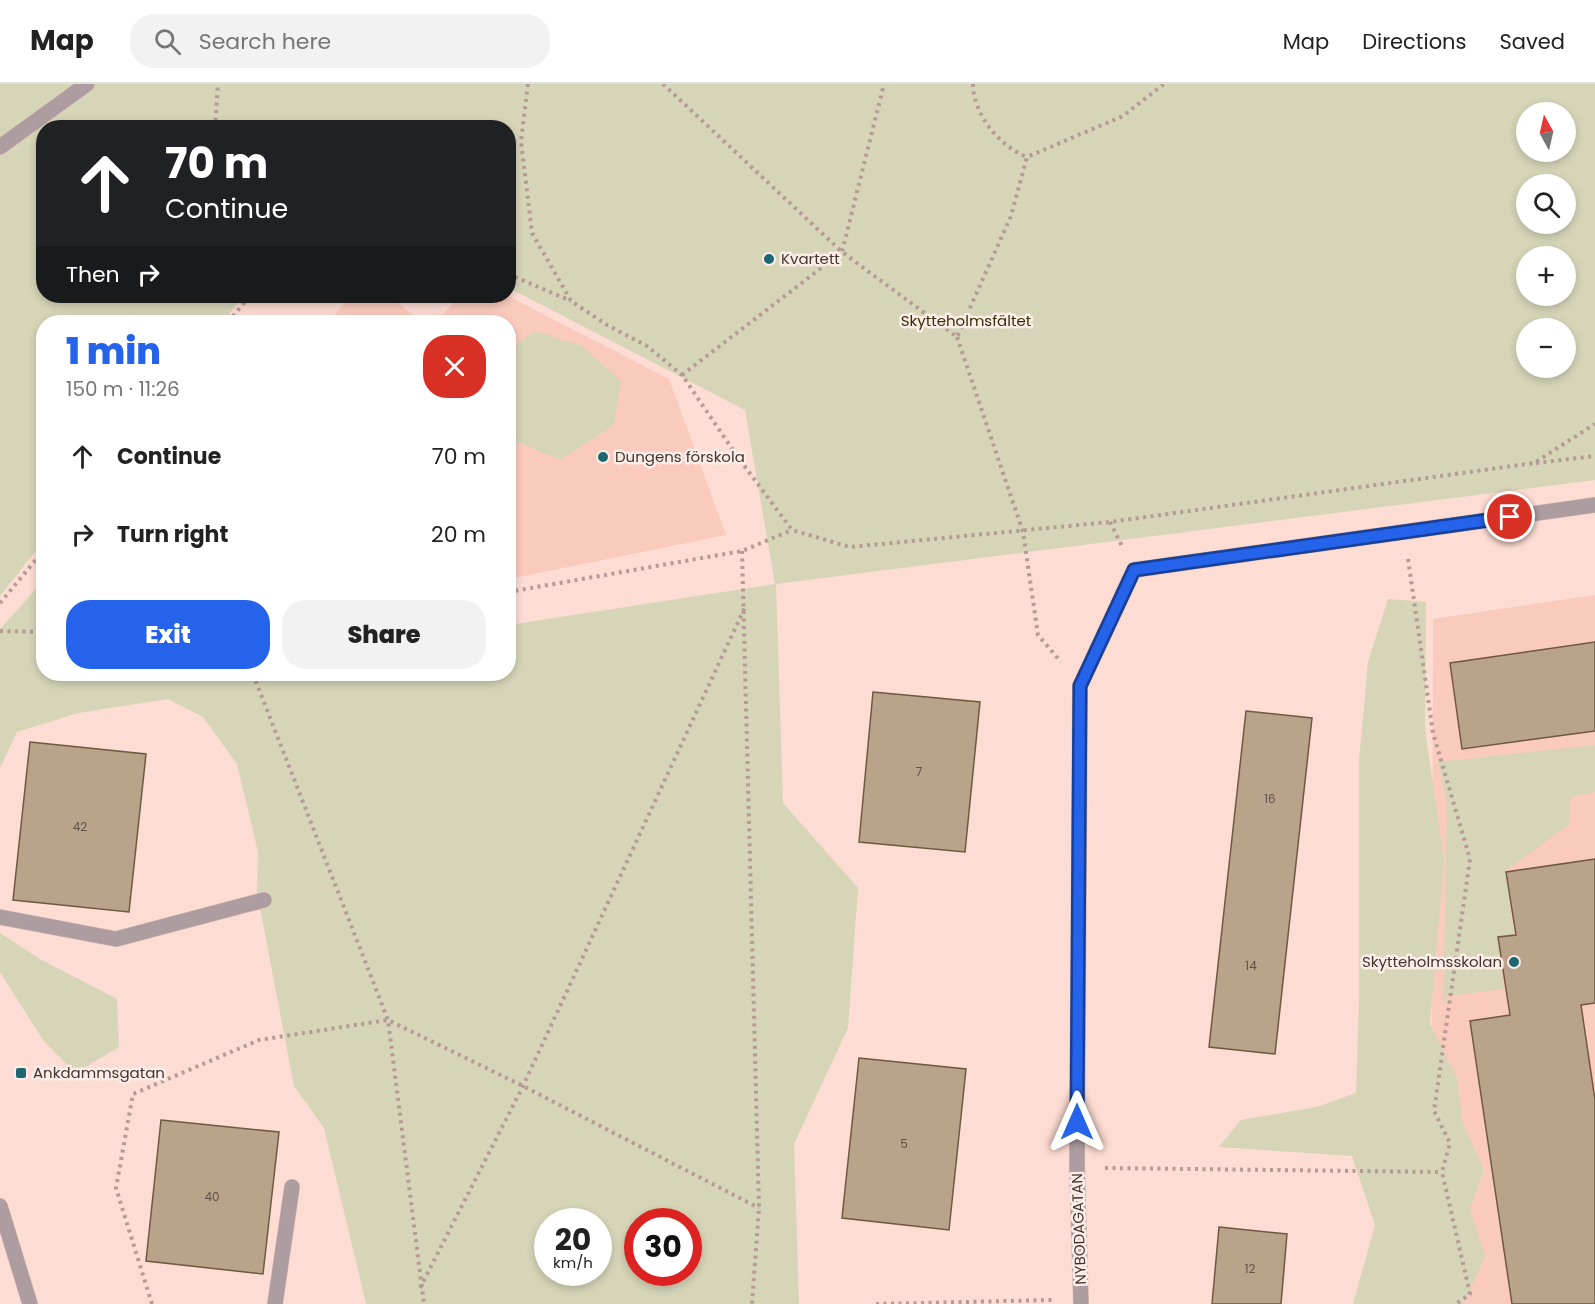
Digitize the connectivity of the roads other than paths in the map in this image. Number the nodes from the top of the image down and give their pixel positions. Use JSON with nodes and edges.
{"nodes":[{"id":1,"x":87,"y":84,"type":"edge"},
{"id":2,"x":37,"y":120,"type":"edge"},
{"id":3,"x":36,"y":121,"type":"edge"},
{"id":4,"x":0,"y":147,"type":"edge"},
{"id":5,"x":1595,"y":505,"type":"edge"},
{"id":6,"x":264,"y":900,"type":"dead end"},
{"id":7,"x":0,"y":916,"type":"edge"},
{"id":8,"x":292,"y":1187,"type":"dead end"},
{"id":9,"x":0,"y":1206,"type":"edge"},
{"id":10,"x":5,"y":1238,"type":"edge"},
{"id":11,"x":1081,"y":1302,"type":"edge"},
{"id":12,"x":30,"y":1304,"type":"edge"},
{"id":13,"x":275,"y":1304,"type":"edge"}],
"edges":[{"from":1,"to":2,"type":"street"},
{"from":3,"to":4,"type":"street"},
{"from":5,"to":11,"type":"street","name":"NYBODAGATAN"},
{"from":6,"to":7,"type":"street"},
{"from":8,"to":13,"type":"street"},
{"from":9,"to":10,"type":"street"},
{"from":10,"to":12,"type":"street"}]}
